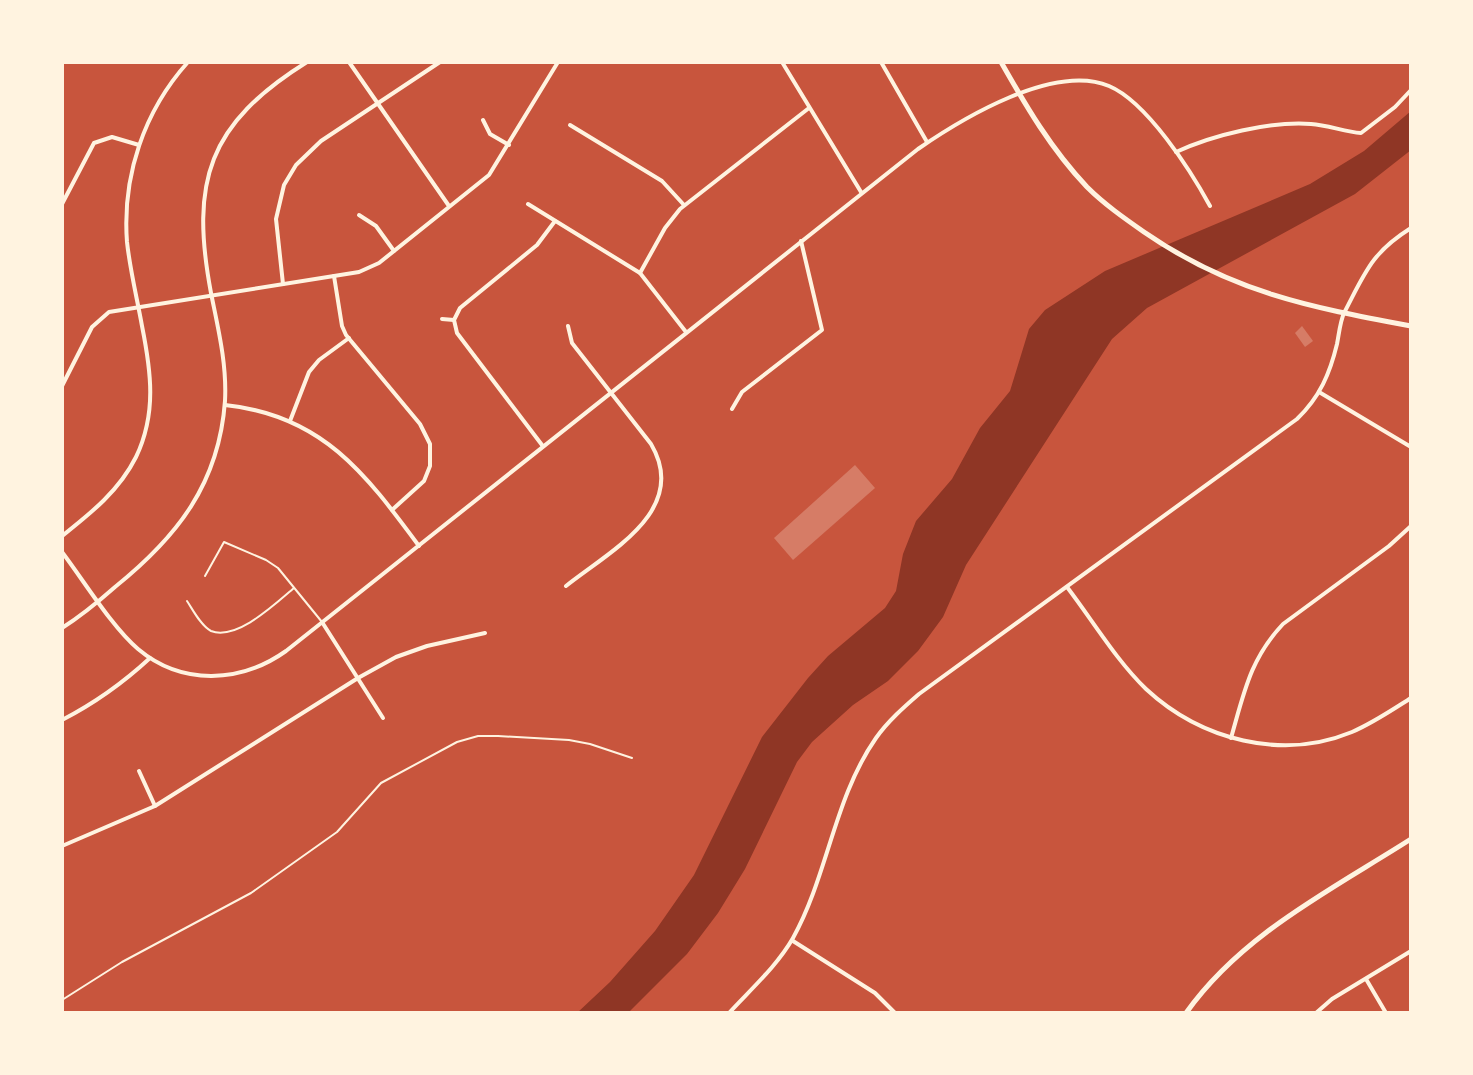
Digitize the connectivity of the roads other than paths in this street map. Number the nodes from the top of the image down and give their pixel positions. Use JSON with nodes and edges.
{"nodes":[{"id":1,"x":188,"y":62,"type":"edge"},
{"id":2,"x":307,"y":62,"type":"edge"},
{"id":3,"x":349,"y":62,"type":"edge"},
{"id":4,"x":440,"y":62,"type":"edge"},
{"id":5,"x":558,"y":62,"type":"edge"},
{"id":6,"x":782,"y":62,"type":"edge"},
{"id":7,"x":881,"y":62,"type":"edge"},
{"id":8,"x":1001,"y":62,"type":"edge"},
{"id":9,"x":1411,"y":90,"type":"edge"},
{"id":10,"x":1019,"y":95,"type":"junction"},
{"id":11,"x":379,"y":102,"type":"junction"},
{"id":12,"x":809,"y":108,"type":"junction"},
{"id":13,"x":483,"y":120,"type":"dead end"},
{"id":14,"x":570,"y":125,"type":"dead end"},
{"id":15,"x":927,"y":142,"type":"junction"},
{"id":16,"x":139,"y":145,"type":"junction"},
{"id":17,"x":509,"y":145,"type":"junction"},
{"id":18,"x":1176,"y":152,"type":"junction"},
{"id":19,"x":861,"y":192,"type":"junction"},
{"id":20,"x":62,"y":204,"type":"edge"},
{"id":21,"x":528,"y":204,"type":"dead end"},
{"id":22,"x":684,"y":205,"type":"junction"},
{"id":23,"x":449,"y":206,"type":"junction"},
{"id":24,"x":1210,"y":206,"type":"dead end"},
{"id":25,"x":359,"y":215,"type":"dead end"},
{"id":26,"x":555,"y":221,"type":"junction"},
{"id":27,"x":1411,"y":228,"type":"edge"},
{"id":28,"x":801,"y":241,"type":"junction"},
{"id":29,"x":394,"y":251,"type":"junction"},
{"id":30,"x":640,"y":273,"type":"junction"},
{"id":31,"x":334,"y":276,"type":"junction"},
{"id":32,"x":283,"y":284,"type":"junction"},
{"id":33,"x":212,"y":296,"type":"junction"},
{"id":34,"x":139,"y":306,"type":"junction"},
{"id":35,"x":1344,"y":313,"type":"junction"},
{"id":36,"x":442,"y":319,"type":"dead end"},
{"id":37,"x":454,"y":320,"type":"junction"},
{"id":38,"x":568,"y":326,"type":"dead end"},
{"id":39,"x":1411,"y":326,"type":"edge"},
{"id":40,"x":686,"y":332,"type":"junction"},
{"id":41,"x":349,"y":338,"type":"junction"},
{"id":42,"x":62,"y":386,"type":"edge"},
{"id":43,"x":1319,"y":392,"type":"junction"},
{"id":44,"x":609,"y":393,"type":"junction"},
{"id":45,"x":224,"y":405,"type":"junction"},
{"id":46,"x":732,"y":409,"type":"dead end"},
{"id":47,"x":290,"y":421,"type":"junction"},
{"id":48,"x":543,"y":445,"type":"junction"},
{"id":49,"x":1411,"y":447,"type":"edge"},
{"id":50,"x":392,"y":510,"type":"junction"},
{"id":51,"x":1411,"y":526,"type":"edge"},
{"id":52,"x":62,"y":536,"type":"edge"},
{"id":53,"x":419,"y":546,"type":"junction"},
{"id":54,"x":62,"y":552,"type":"edge"},
{"id":55,"x":205,"y":576,"type":"dead end"},
{"id":56,"x":566,"y":586,"type":"dead end"},
{"id":57,"x":1067,"y":587,"type":"junction"},
{"id":58,"x":294,"y":588,"type":"junction"},
{"id":59,"x":99,"y":600,"type":"junction"},
{"id":60,"x":187,"y":601,"type":"dead end"},
{"id":61,"x":322,"y":622,"type":"junction"},
{"id":62,"x":62,"y":628,"type":"edge"},
{"id":63,"x":485,"y":633,"type":"dead end"},
{"id":64,"x":150,"y":658,"type":"junction"},
{"id":65,"x":358,"y":678,"type":"junction"},
{"id":66,"x":1411,"y":698,"type":"edge"},
{"id":67,"x":383,"y":718,"type":"dead end"},
{"id":68,"x":62,"y":720,"type":"edge"},
{"id":69,"x":1231,"y":738,"type":"junction"},
{"id":70,"x":632,"y":758,"type":"dead end"},
{"id":71,"x":139,"y":771,"type":"dead end"},
{"id":72,"x":155,"y":806,"type":"junction"},
{"id":73,"x":1411,"y":839,"type":"edge"},
{"id":74,"x":62,"y":846,"type":"edge"},
{"id":75,"x":792,"y":940,"type":"junction"},
{"id":76,"x":1411,"y":951,"type":"edge"},
{"id":77,"x":1366,"y":979,"type":"junction"},
{"id":78,"x":62,"y":1000,"type":"edge"},
{"id":79,"x":729,"y":1013,"type":"edge"},
{"id":80,"x":895,"y":1013,"type":"edge"},
{"id":81,"x":1186,"y":1013,"type":"edge"},
{"id":82,"x":1316,"y":1013,"type":"edge"},
{"id":83,"x":1386,"y":1013,"type":"edge"}],
"edges":[{"from":1,"to":16,"type":"street"},
{"from":2,"to":33,"type":"street"},
{"from":3,"to":11,"type":"street"},
{"from":4,"to":11,"type":"street"},
{"from":5,"to":17,"type":"street"},
{"from":6,"to":12,"type":"street"},
{"from":7,"to":15,"type":"street"},
{"from":8,"to":10,"type":"street"},
{"from":9,"to":18,"type":"street"},
{"from":10,"to":15,"type":"street"},
{"from":10,"to":18,"type":"street"},
{"from":10,"to":35,"type":"street"},
{"from":11,"to":23,"type":"street"},
{"from":11,"to":32,"type":"street"},
{"from":12,"to":19,"type":"street"},
{"from":12,"to":22,"type":"street"},
{"from":13,"to":17,"type":"street"},
{"from":14,"to":22,"type":"street"},
{"from":15,"to":19,"type":"street"},
{"from":16,"to":20,"type":"street"},
{"from":16,"to":34,"type":"street"},
{"from":17,"to":23,"type":"street"},
{"from":18,"to":24,"type":"street"},
{"from":19,"to":28,"type":"street"},
{"from":21,"to":26,"type":"street"},
{"from":22,"to":30,"type":"street"},
{"from":23,"to":29,"type":"street"},
{"from":25,"to":29,"type":"street"},
{"from":26,"to":30,"type":"street"},
{"from":26,"to":37,"type":"street"},
{"from":27,"to":35,"type":"street"},
{"from":28,"to":40,"type":"street"},
{"from":28,"to":46,"type":"street"},
{"from":29,"to":31,"type":"street"},
{"from":30,"to":40,"type":"street"},
{"from":31,"to":32,"type":"street"},
{"from":31,"to":41,"type":"street"},
{"from":32,"to":33,"type":"street"},
{"from":33,"to":34,"type":"street"},
{"from":33,"to":45,"type":"street"},
{"from":34,"to":42,"type":"street"},
{"from":34,"to":52,"type":"street"},
{"from":35,"to":39,"type":"street"},
{"from":35,"to":43,"type":"street"},
{"from":36,"to":37,"type":"street"},
{"from":37,"to":48,"type":"street"},
{"from":38,"to":44,"type":"street"},
{"from":40,"to":44,"type":"street"},
{"from":41,"to":47,"type":"street"},
{"from":41,"to":50,"type":"street"},
{"from":43,"to":49,"type":"street"},
{"from":43,"to":57,"type":"street"},
{"from":44,"to":48,"type":"street"},
{"from":44,"to":56,"type":"street"},
{"from":45,"to":47,"type":"street"},
{"from":45,"to":59,"type":"street"},
{"from":47,"to":50,"type":"street"},
{"from":48,"to":53,"type":"street"},
{"from":50,"to":53,"type":"street"},
{"from":51,"to":69,"type":"street"},
{"from":53,"to":61,"type":"street"},
{"from":54,"to":59,"type":"street"},
{"from":55,"to":58,"type":"lane"},
{"from":57,"to":69,"type":"street"},
{"from":57,"to":75,"type":"street"},
{"from":58,"to":60,"type":"lane"},
{"from":58,"to":61,"type":"lane"},
{"from":59,"to":62,"type":"street"},
{"from":59,"to":64,"type":"street"},
{"from":61,"to":64,"type":"street"},
{"from":61,"to":65,"type":"street"},
{"from":63,"to":65,"type":"street"},
{"from":64,"to":68,"type":"street"},
{"from":65,"to":67,"type":"street"},
{"from":65,"to":72,"type":"street"},
{"from":66,"to":69,"type":"street"},
{"from":70,"to":78,"type":"lane"},
{"from":71,"to":72,"type":"street"},
{"from":72,"to":74,"type":"street"},
{"from":73,"to":81,"type":"street"},
{"from":75,"to":79,"type":"street"},
{"from":75,"to":80,"type":"street"},
{"from":76,"to":77,"type":"street"},
{"from":77,"to":82,"type":"street"},
{"from":77,"to":83,"type":"street"}]}
